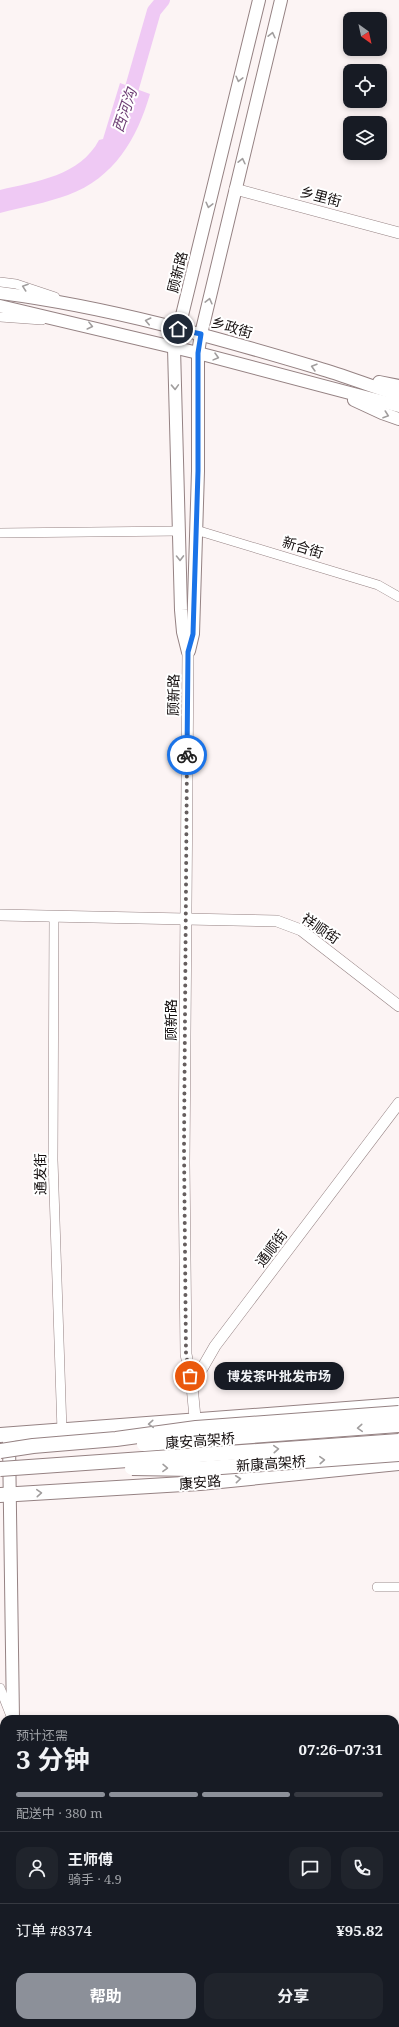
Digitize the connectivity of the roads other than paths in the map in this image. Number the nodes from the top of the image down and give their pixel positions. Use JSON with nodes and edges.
{"nodes":[{"id":1,"x":258,"y":0,"type":"edge"},
{"id":2,"x":281,"y":0,"type":"edge"},
{"id":3,"x":235,"y":190,"type":"junction"},
{"id":4,"x":399,"y":232,"type":"edge"},
{"id":5,"x":0,"y":282,"type":"edge"},
{"id":6,"x":0,"y":293,"type":"edge"},
{"id":7,"x":75,"y":304,"type":"junction"},
{"id":8,"x":5,"y":307,"type":"edge"},
{"id":9,"x":0,"y":317,"type":"edge"},
{"id":10,"x":73,"y":322,"type":"junction"},
{"id":11,"x":178,"y":329,"type":"junction"},
{"id":12,"x":201,"y":334,"type":"junction"},
{"id":13,"x":174,"y":348,"type":"junction"},
{"id":14,"x":198,"y":353,"type":"junction"},
{"id":15,"x":333,"y":373,"type":"junction"},
{"id":16,"x":326,"y":386,"type":"junction"},
{"id":17,"x":399,"y":386,"type":"edge"},
{"id":18,"x":375,"y":394,"type":"junction"},
{"id":19,"x":399,"y":395,"type":"edge"},
{"id":20,"x":399,"y":406,"type":"edge"},
{"id":21,"x":399,"y":419,"type":"edge"},
{"id":22,"x":196,"y":530,"type":"junction"},
{"id":23,"x":180,"y":531,"type":"junction"},
{"id":24,"x":0,"y":533,"type":"edge"},
{"id":25,"x":399,"y":595,"type":"edge"},
{"id":26,"x":188,"y":652,"type":"junction"},
{"id":27,"x":0,"y":915,"type":"edge"},
{"id":28,"x":54,"y":916,"type":"junction"},
{"id":29,"x":185,"y":920,"type":"junction"},
{"id":30,"x":399,"y":1006,"type":"edge"},
{"id":31,"x":399,"y":1103,"type":"edge"},
{"id":32,"x":192,"y":1386,"type":"junction"},
{"id":33,"x":399,"y":1405,"type":"edge"},
{"id":34,"x":399,"y":1413,"type":"edge"},
{"id":35,"x":195,"y":1420,"type":"junction"},
{"id":36,"x":399,"y":1425,"type":"edge"},
{"id":37,"x":62,"y":1431,"type":"junction"},
{"id":38,"x":4,"y":1435,"type":"edge"},
{"id":39,"x":399,"y":1441,"type":"edge"},
{"id":40,"x":0,"y":1451,"type":"edge"},
{"id":41,"x":399,"y":1454,"type":"edge"},
{"id":42,"x":0,"y":1455,"type":"edge"},
{"id":43,"x":399,"y":1463,"type":"edge"},
{"id":44,"x":0,"y":1469,"type":"edge"},
{"id":45,"x":0,"y":1472,"type":"edge"},
{"id":46,"x":200,"y":1482,"type":"junction"},
{"id":47,"x":4,"y":1495,"type":"edge"},
{"id":48,"x":377,"y":1587,"type":"dead end"},
{"id":49,"x":399,"y":1587,"type":"edge"},
{"id":50,"x":0,"y":1688,"type":"edge"},
{"id":51,"x":10,"y":1715,"type":"edge"},
{"id":52,"x":12,"y":1715,"type":"edge"}],
"edges":[{"from":1,"to":11,"type":"main road","name":"顾新路","one_way":true},
{"from":3,"to":2,"type":"main road","name":"顾新路","one_way":true},
{"from":3,"to":4,"type":"street","name":"乡里街"},
{"from":12,"to":3,"type":"main road","name":"顾新路","one_way":true},
{"from":7,"to":5,"type":"street","name":"乡政街","one_way":true},
{"from":6,"to":7,"type":"main road","name":"乡政街"},
{"from":11,"to":7,"type":"main road","name":"乡政街","one_way":true},
{"from":8,"to":10,"type":"main road"},
{"from":9,"to":10,"type":"street"},
{"from":10,"to":13,"type":"main road","one_way":true},
{"from":11,"to":12,"type":"main road","name":"乡政街"},
{"from":11,"to":13,"type":"main road","name":"顾新路"},
{"from":12,"to":14,"type":"main road","name":"顾新路"},
{"from":15,"to":12,"type":"main road","name":"乡政街","one_way":true},
{"from":13,"to":14,"type":"main road"},
{"from":13,"to":23,"type":"main road","name":"顾新路","one_way":true},
{"from":14,"to":16,"type":"main road","one_way":true},
{"from":14,"to":22,"type":"main road","name":"顾新路"},
{"from":15,"to":17,"type":"main road","name":"乡政街"},
{"from":15,"to":18,"type":"main road","name":"乡政街"},
{"from":16,"to":18,"type":"main road"},
{"from":16,"to":21,"type":"main road","one_way":true},
{"from":18,"to":19,"type":"main road"},
{"from":18,"to":20,"type":"main road"},
{"from":22,"to":25,"type":"street","name":"新合街"},
{"from":22,"to":26,"type":"main road","name":"顾新路"},
{"from":23,"to":24,"type":"street"},
{"from":23,"to":26,"type":"main road","name":"顾新路","one_way":true},
{"from":26,"to":29,"type":"street","name":"顾新路"},
{"from":27,"to":28,"type":"street","name":"祥顺街"},
{"from":28,"to":29,"type":"street","name":"祥顺街"},
{"from":28,"to":37,"type":"street","name":"通发街"},
{"from":29,"to":30,"type":"street","name":"祥顺街"},
{"from":29,"to":32,"type":"street","name":"顾新路"},
{"from":31,"to":32,"type":"street","name":"通顺街"},
{"from":32,"to":35,"type":"street"},
{"from":33,"to":35,"type":"highway"},
{"from":34,"to":40,"type":"highway","bridge":true},
{"from":35,"to":37,"type":"highway","one_way":true},
{"from":35,"to":46,"type":"street"},
{"from":36,"to":42,"type":"highway","name":"康安高架桥","one_way":true,"bridge":true},
{"from":37,"to":38,"type":"highway"},
{"from":38,"to":47,"type":"main road"},
{"from":44,"to":39,"type":"highway","name":"康安高架桥","one_way":true,"bridge":true},
{"from":45,"to":41,"type":"highway","name":"新康高架桥","one_way":true,"bridge":true},
{"from":46,"to":43,"type":"highway","name":"康安路","one_way":true},
{"from":47,"to":46,"type":"highway","name":"康安路","one_way":true},
{"from":47,"to":52,"type":"main road"},
{"from":48,"to":49,"type":"street"},
{"from":50,"to":51,"type":"street"}]}
